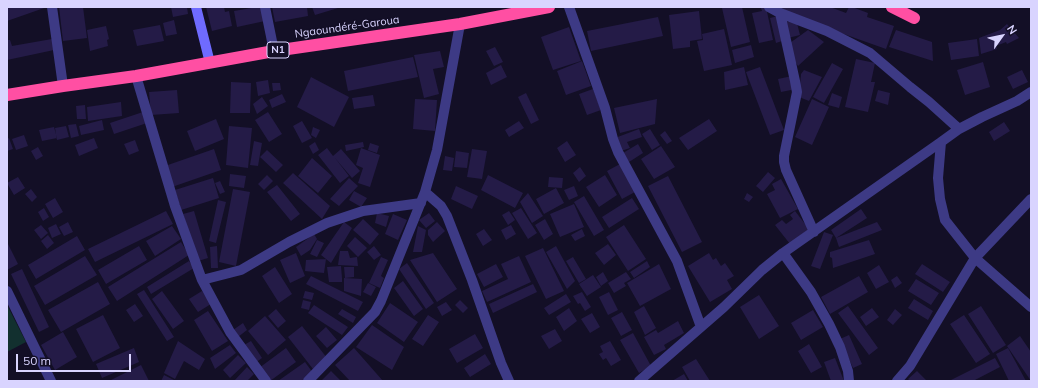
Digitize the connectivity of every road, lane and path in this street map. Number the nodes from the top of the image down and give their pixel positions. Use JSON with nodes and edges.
{"nodes":[{"id":1,"x":52,"y":7,"type":"edge"},
{"id":2,"x":196,"y":7,"type":"edge"},
{"id":3,"x":265,"y":7,"type":"edge"},
{"id":4,"x":549,"y":7,"type":"edge"},
{"id":5,"x":568,"y":7,"type":"edge"},
{"id":6,"x":769,"y":7,"type":"edge"},
{"id":7,"x":892,"y":7,"type":"edge"},
{"id":8,"x":780,"y":13,"type":"junction"},
{"id":9,"x":914,"y":18,"type":"dead end"},
{"id":10,"x":460,"y":24,"type":"junction"},
{"id":11,"x":274,"y":51,"type":"junction"},
{"id":12,"x":210,"y":63,"type":"junction"},
{"id":13,"x":136,"y":76,"type":"junction"},
{"id":14,"x":63,"y":86,"type":"junction"},
{"id":15,"x":7,"y":95,"type":"edge"},
{"id":16,"x":1029,"y":96,"type":"edge"},
{"id":17,"x":959,"y":129,"type":"junction"},
{"id":18,"x":941,"y":142,"type":"junction"},
{"id":19,"x":425,"y":192,"type":"junction"},
{"id":20,"x":1031,"y":199,"type":"edge"},
{"id":21,"x":421,"y":203,"type":"junction"},
{"id":22,"x":814,"y":232,"type":"junction"},
{"id":23,"x":783,"y":254,"type":"junction"},
{"id":24,"x":975,"y":258,"type":"junction"},
{"id":25,"x":202,"y":280,"type":"junction"},
{"id":26,"x":7,"y":291,"type":"edge"},
{"id":27,"x":1031,"y":307,"type":"edge"},
{"id":28,"x":701,"y":327,"type":"junction"},
{"id":29,"x":51,"y":381,"type":"edge"},
{"id":30,"x":266,"y":381,"type":"edge"},
{"id":31,"x":308,"y":381,"type":"edge"},
{"id":32,"x":509,"y":381,"type":"edge"},
{"id":33,"x":639,"y":381,"type":"edge"},
{"id":34,"x":849,"y":381,"type":"edge"},
{"id":35,"x":897,"y":381,"type":"edge"}],
"edges":[{"from":1,"to":14,"type":"street"},
{"from":2,"to":12,"type":"street"},
{"from":3,"to":11,"type":"street"},
{"from":4,"to":10,"type":"highway","name":"Ngaoundéré-Garoua","number":"N1"},
{"from":5,"to":28,"type":"street"},
{"from":6,"to":8,"type":"street"},
{"from":7,"to":9,"type":"highway"},
{"from":8,"to":17,"type":"street"},
{"from":8,"to":22,"type":"street"},
{"from":10,"to":11,"type":"highway","name":"Ngaoundéré-Garoua","number":"N1"},
{"from":10,"to":19,"type":"street"},
{"from":11,"to":12,"type":"highway","name":"Ngaoundéré-Garoua","number":"N1"},
{"from":12,"to":13,"type":"highway","name":"Ngaoundéré-Garoua","number":"N1"},
{"from":13,"to":14,"type":"highway","name":"Ngaoundéré-Garoua","number":"N1"},
{"from":13,"to":25,"type":"street"},
{"from":14,"to":15,"type":"highway","name":"Ngaoundéré-Garoua","number":"N1"},
{"from":16,"to":17,"type":"street"},
{"from":17,"to":18,"type":"street"},
{"from":18,"to":22,"type":"street"},
{"from":18,"to":24,"type":"street"},
{"from":19,"to":21,"type":"street"},
{"from":19,"to":32,"type":"street"},
{"from":20,"to":24,"type":"street"},
{"from":21,"to":25,"type":"street"},
{"from":21,"to":31,"type":"street"},
{"from":22,"to":23,"type":"street"},
{"from":23,"to":28,"type":"street"},
{"from":23,"to":34,"type":"street"},
{"from":24,"to":27,"type":"street"},
{"from":24,"to":35,"type":"street"},
{"from":25,"to":30,"type":"street"},
{"from":26,"to":29,"type":"street"},
{"from":28,"to":33,"type":"street"}]}
